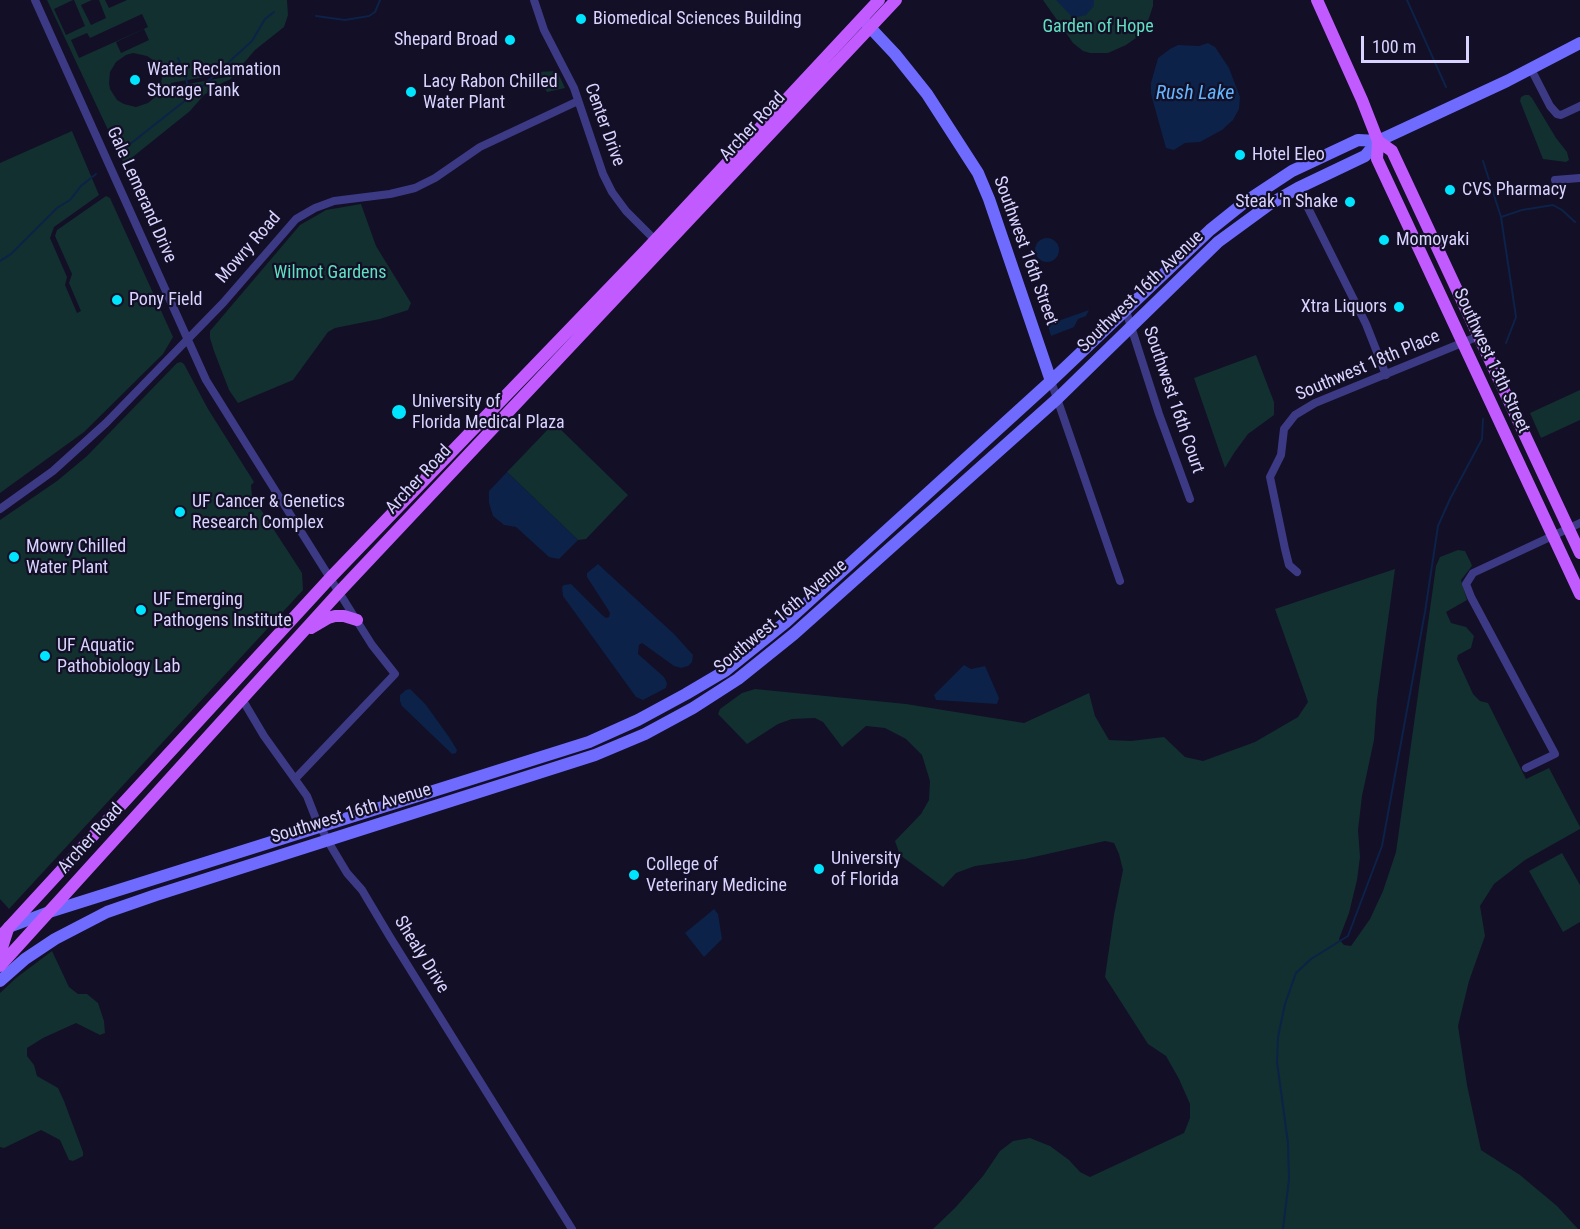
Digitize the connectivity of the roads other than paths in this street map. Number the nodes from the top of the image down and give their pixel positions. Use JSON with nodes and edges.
{"nodes":[{"id":1,"x":35,"y":0,"type":"edge"},
{"id":2,"x":534,"y":0,"type":"edge"},
{"id":3,"x":879,"y":0,"type":"edge"},
{"id":4,"x":896,"y":0,"type":"edge"},
{"id":5,"x":1317,"y":0,"type":"edge"},
{"id":6,"x":866,"y":23,"type":"junction"},
{"id":7,"x":1580,"y":43,"type":"edge"},
{"id":8,"x":1531,"y":69,"type":"junction"},
{"id":9,"x":578,"y":101,"type":"junction"},
{"id":10,"x":1580,"y":106,"type":"edge"},
{"id":11,"x":1378,"y":141,"type":"junction"},
{"id":12,"x":1580,"y":178,"type":"edge"},
{"id":13,"x":1555,"y":180,"type":"dead end"},
{"id":14,"x":1298,"y":188,"type":"junction"},
{"id":15,"x":659,"y":244,"type":"junction"},
{"id":16,"x":1126,"y":311,"type":"junction"},
{"id":17,"x":1131,"y":326,"type":"junction"},
{"id":18,"x":1479,"y":336,"type":"junction"},
{"id":19,"x":188,"y":338,"type":"junction"},
{"id":20,"x":1463,"y":343,"type":"junction"},
{"id":21,"x":1386,"y":375,"type":"junction"},
{"id":22,"x":1052,"y":381,"type":"junction"},
{"id":23,"x":1058,"y":399,"type":"junction"},
{"id":24,"x":1190,"y":499,"type":"dead end"},
{"id":25,"x":0,"y":509,"type":"edge"},
{"id":26,"x":1574,"y":526,"type":"edge"},
{"id":27,"x":1553,"y":536,"type":"junction"},
{"id":28,"x":1580,"y":553,"type":"edge"},
{"id":29,"x":1297,"y":572,"type":"dead end"},
{"id":30,"x":331,"y":577,"type":"junction"},
{"id":31,"x":1120,"y":581,"type":"dead end"},
{"id":32,"x":340,"y":591,"type":"junction"},
{"id":33,"x":1580,"y":594,"type":"edge"},
{"id":34,"x":357,"y":620,"type":"junction"},
{"id":35,"x":293,"y":642,"type":"junction"},
{"id":36,"x":242,"y":699,"type":"junction"},
{"id":37,"x":1526,"y":768,"type":"dead end"},
{"id":38,"x":295,"y":779,"type":"junction"},
{"id":39,"x":320,"y":828,"type":"junction"},
{"id":40,"x":327,"y":840,"type":"junction"},
{"id":41,"x":49,"y":912,"type":"junction"},
{"id":42,"x":4,"y":932,"type":"edge"},
{"id":43,"x":0,"y":954,"type":"edge"},
{"id":44,"x":0,"y":966,"type":"edge"},
{"id":45,"x":0,"y":981,"type":"edge"},
{"id":46,"x":572,"y":1229,"type":"edge"}],
"edges":[{"from":1,"to":19,"type":"street","name":"Gale Lemerand Drive"},
{"from":2,"to":9,"type":"street","name":"Center Drive"},
{"from":3,"to":6,"type":"main road","name":"Archer Road"},
{"from":4,"to":6,"type":"main road","name":"Archer Road"},
{"from":5,"to":11,"type":"main road","name":"Southwest 13th Street"},
{"from":6,"to":15,"type":"main road","name":"Archer Road"},
{"from":6,"to":22,"type":"main road","name":"Southwest 16th Street"},
{"from":7,"to":8,"type":"main road","name":"Southwest 16th Avenue"},
{"from":8,"to":10,"type":"street"},
{"from":8,"to":11,"type":"main road","name":"Southwest 16th Avenue"},
{"from":9,"to":15,"type":"street","name":"Center Drive"},
{"from":9,"to":19,"type":"street","name":"Mowry Road"},
{"from":11,"to":14,"type":"main road","name":"Southwest 16th Avenue"},
{"from":11,"to":16,"type":"main road","name":"Southwest 16th Avenue"},
{"from":11,"to":18,"type":"main road","name":"Southwest 13th Street"},
{"from":11,"to":20,"type":"main road","name":"Southwest 13th Street"},
{"from":12,"to":13,"type":"street"},
{"from":14,"to":17,"type":"main road","name":"Southwest 16th Avenue"},
{"from":14,"to":21,"type":"street"},
{"from":15,"to":30,"type":"main road","name":"Archer Road"},
{"from":15,"to":32,"type":"main road","name":"Archer Road"},
{"from":16,"to":17,"type":"street","name":"Southwest 16th Court"},
{"from":16,"to":22,"type":"main road","name":"Southwest 16th Avenue"},
{"from":17,"to":23,"type":"main road","name":"Southwest 16th Avenue"},
{"from":17,"to":24,"type":"street","name":"Southwest 16th Court"},
{"from":18,"to":20,"type":"street","name":"Southwest 18th Place"},
{"from":18,"to":26,"type":"main road","name":"Southwest 13th Street"},
{"from":19,"to":25,"type":"street","name":"Mowry Road"},
{"from":19,"to":30,"type":"street","name":"Gale Lemerand Drive"},
{"from":20,"to":21,"type":"street","name":"Southwest 18th Place"},
{"from":20,"to":27,"type":"main road","name":"Southwest 13th Street"},
{"from":21,"to":29,"type":"street","name":"Southwest 18th Place"},
{"from":22,"to":23,"type":"street","name":"Southwest 16th Street"},
{"from":22,"to":39,"type":"main road","name":"Southwest 16th Avenue"},
{"from":23,"to":31,"type":"street","name":"Southwest 16th Street"},
{"from":23,"to":40,"type":"main road","name":"Southwest 16th Avenue"},
{"from":26,"to":27,"type":"street"},
{"from":26,"to":28,"type":"main road","name":"Southwest 13th Street"},
{"from":27,"to":33,"type":"main road","name":"Southwest 13th Street"},
{"from":27,"to":37,"type":"street"},
{"from":30,"to":32,"type":"street","name":"Gale Lemerand Drive"},
{"from":30,"to":42,"type":"main road","name":"Archer Road"},
{"from":32,"to":34,"type":"street","name":"Gale Lemerand Drive"},
{"from":32,"to":35,"type":"main road","name":"Archer Road"},
{"from":34,"to":35,"type":"main road"},
{"from":34,"to":38,"type":"street","name":"Gale Lemerand Drive"},
{"from":35,"to":36,"type":"main road","name":"Archer Road"},
{"from":36,"to":38,"type":"street","name":"Shealy Drive"},
{"from":36,"to":41,"type":"main road","name":"Archer Road"},
{"from":38,"to":39,"type":"street","name":"Shealy Drive"},
{"from":39,"to":40,"type":"street","name":"Shealy Drive"},
{"from":39,"to":41,"type":"main road","name":"Southwest 16th Avenue"},
{"from":40,"to":45,"type":"main road","name":"Southwest 16th Avenue"},
{"from":40,"to":46,"type":"street","name":"Shealy Drive"},
{"from":41,"to":42,"type":"main road","name":"Southwest 16th Avenue"},
{"from":41,"to":44,"type":"main road","name":"Archer Road"},
{"from":42,"to":43,"type":"main road"}]}
